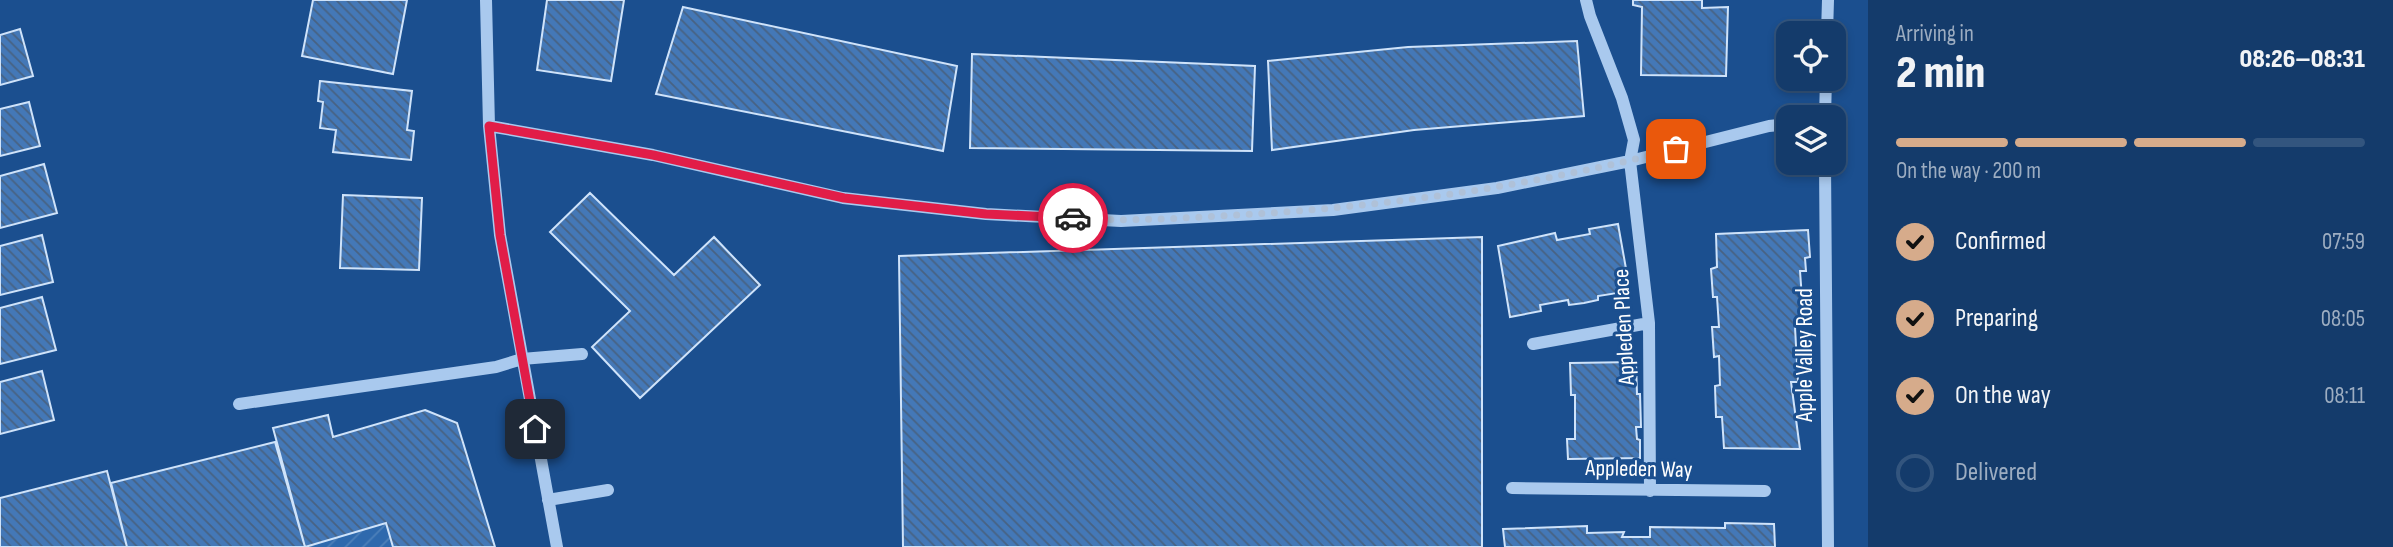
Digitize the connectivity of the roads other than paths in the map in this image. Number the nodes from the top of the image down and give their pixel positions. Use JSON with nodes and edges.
{"nodes":[{"id":1,"x":486,"y":0,"type":"edge"},
{"id":2,"x":1586,"y":0,"type":"edge"},
{"id":3,"x":1828,"y":0,"type":"edge"},
{"id":4,"x":1827,"y":21,"type":"edge"},
{"id":5,"x":1776,"y":125,"type":"edge"},
{"id":6,"x":489,"y":126,"type":"junction"},
{"id":7,"x":1630,"y":161,"type":"junction"},
{"id":8,"x":1825,"y":175,"type":"edge"},
{"id":9,"x":1649,"y":323,"type":"junction"},
{"id":10,"x":1533,"y":344,"type":"dead end"},
{"id":11,"x":582,"y":354,"type":"dead end"},
{"id":12,"x":522,"y":359,"type":"junction"},
{"id":13,"x":239,"y":404,"type":"dead end"},
{"id":14,"x":1512,"y":488,"type":"dead end"},
{"id":15,"x":608,"y":490,"type":"dead end"},
{"id":16,"x":1650,"y":491,"type":"junction"},
{"id":17,"x":1765,"y":491,"type":"dead end"},
{"id":18,"x":548,"y":500,"type":"junction"},
{"id":19,"x":557,"y":547,"type":"edge"},
{"id":20,"x":1828,"y":547,"type":"edge"}],
"edges":[{"from":1,"to":6,"type":"street"},
{"from":2,"to":7,"type":"street","name":"Appleden Place"},
{"from":3,"to":4,"type":"street"},
{"from":5,"to":7,"type":"street"},
{"from":6,"to":7,"type":"street"},
{"from":6,"to":12,"type":"street"},
{"from":7,"to":9,"type":"street","name":"Appleden Place"},
{"from":8,"to":20,"type":"street","name":"Apple Valley Road"},
{"from":9,"to":10,"type":"street"},
{"from":9,"to":16,"type":"street","name":"Appleden Place"},
{"from":11,"to":12,"type":"street"},
{"from":12,"to":13,"type":"street"},
{"from":12,"to":18,"type":"street"},
{"from":14,"to":16,"type":"street","name":"Appleden Way"},
{"from":15,"to":18,"type":"street"},
{"from":16,"to":17,"type":"street","name":"Appleden Way"},
{"from":18,"to":19,"type":"street"}]}
